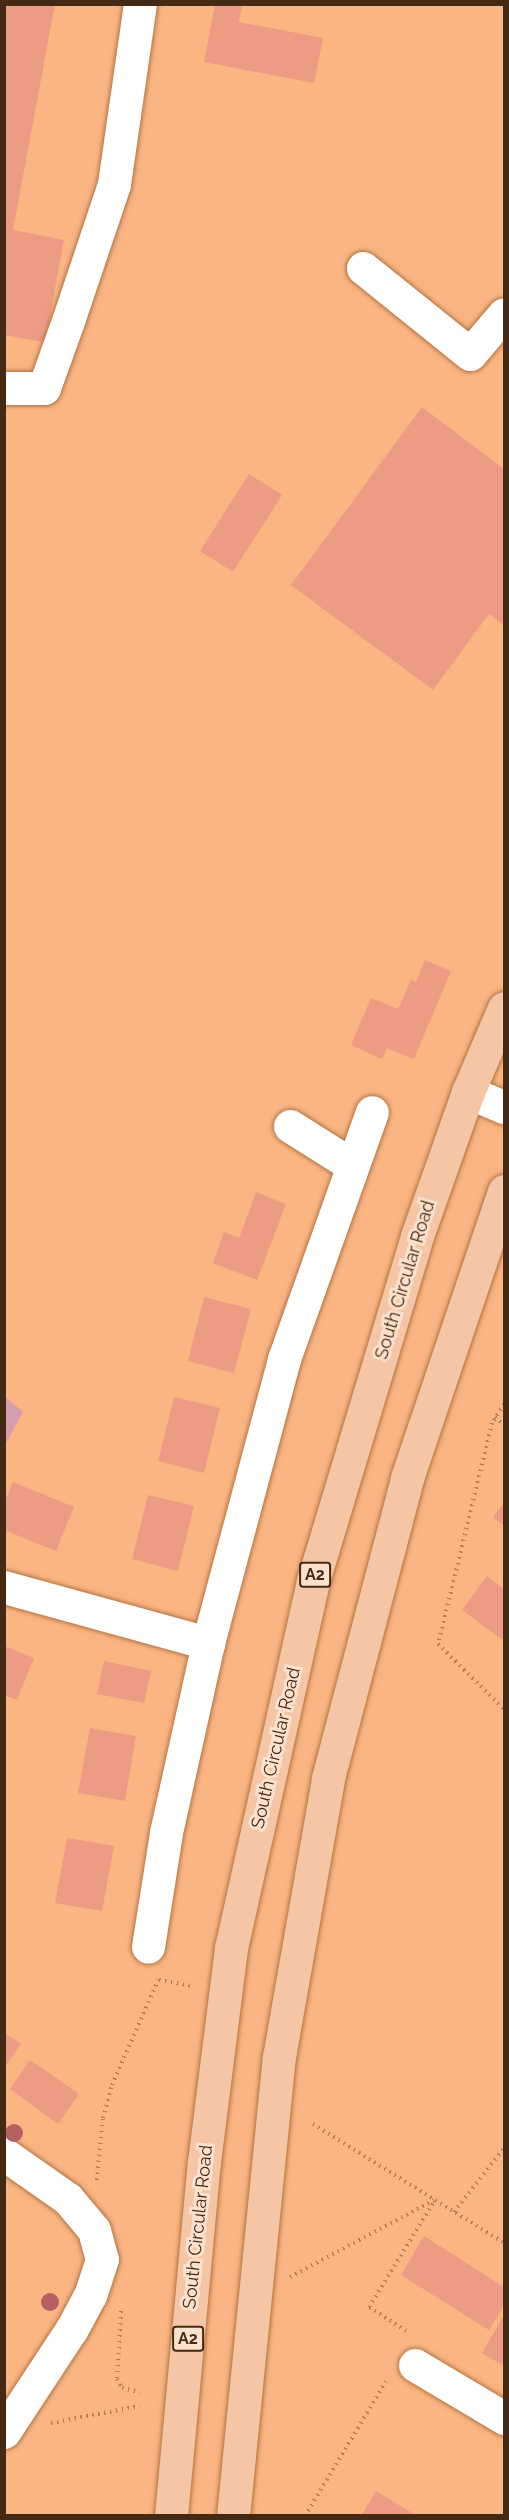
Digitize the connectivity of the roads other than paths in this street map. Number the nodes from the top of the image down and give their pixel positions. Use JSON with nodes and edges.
{"nodes":[{"id":1,"x":140,"y":4,"type":"edge"},
{"id":2,"x":363,"y":268,"type":"dead end"},
{"id":3,"x":504,"y":314,"type":"edge"},
{"id":4,"x":4,"y":388,"type":"edge"},
{"id":5,"x":504,"y":1008,"type":"edge"},
{"id":6,"x":468,"y":1092,"type":"junction"},
{"id":7,"x":504,"y":1107,"type":"edge"},
{"id":8,"x":372,"y":1112,"type":"dead end"},
{"id":9,"x":290,"y":1126,"type":"dead end"},
{"id":10,"x":352,"y":1165,"type":"junction"},
{"id":11,"x":504,"y":1191,"type":"edge"},
{"id":12,"x":4,"y":1587,"type":"edge"},
{"id":13,"x":208,"y":1643,"type":"junction"},
{"id":14,"x":148,"y":1947,"type":"road end"},
{"id":15,"x":4,"y":2154,"type":"edge"},
{"id":16,"x":406,"y":2359,"type":"road end"},
{"id":17,"x":504,"y":2418,"type":"edge"},
{"id":18,"x":4,"y":2432,"type":"edge"},
{"id":19,"x":171,"y":2516,"type":"edge"},
{"id":20,"x":233,"y":2516,"type":"edge"}],
"edges":[{"from":1,"to":4,"type":"street"},
{"from":2,"to":3,"type":"street"},
{"from":5,"to":6,"type":"highway","name":"South Circular Road","number":"A2"},
{"from":6,"to":7,"type":"street"},
{"from":6,"to":19,"type":"highway","name":"South Circular Road","number":"A2"},
{"from":8,"to":10,"type":"street"},
{"from":9,"to":10,"type":"street"},
{"from":10,"to":13,"type":"street"},
{"from":11,"to":20,"type":"highway"},
{"from":12,"to":13,"type":"street"},
{"from":13,"to":14,"type":"street"},
{"from":15,"to":18,"type":"street"},
{"from":16,"to":17,"type":"street"}]}
